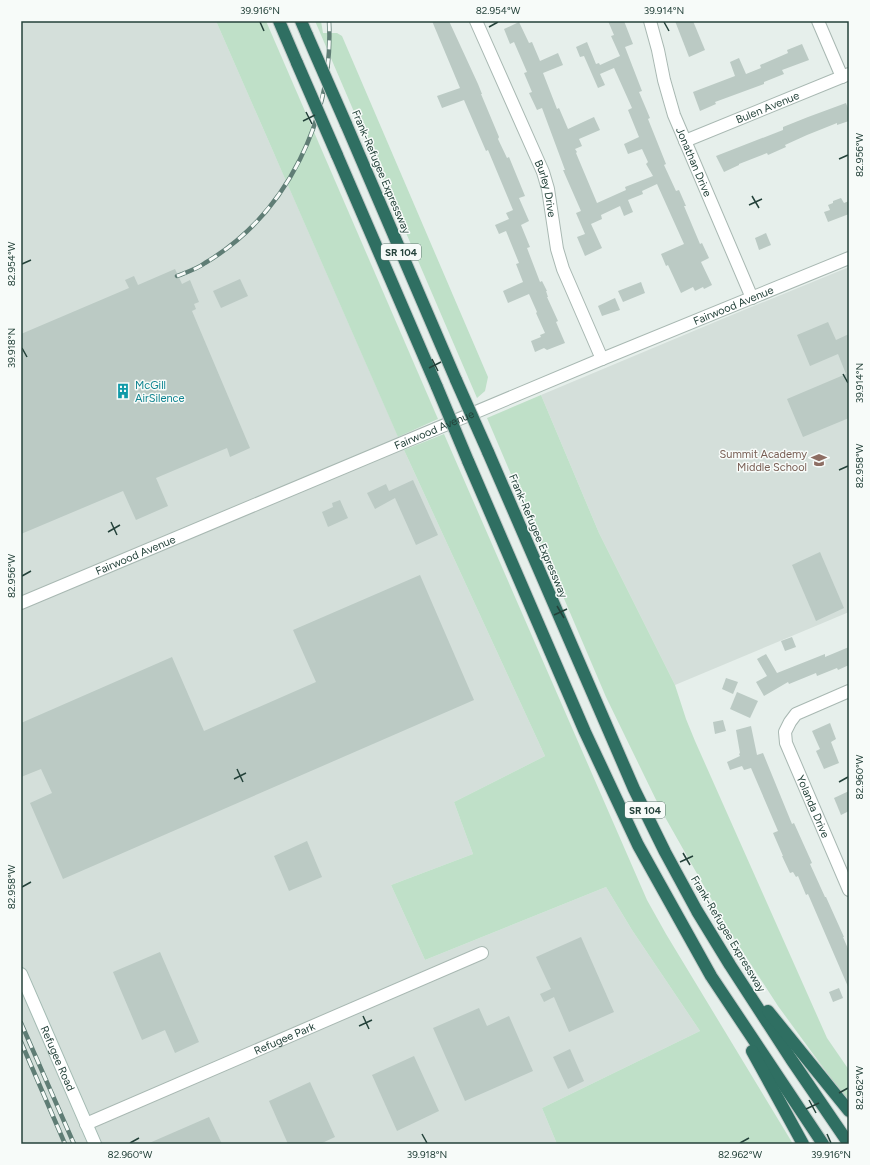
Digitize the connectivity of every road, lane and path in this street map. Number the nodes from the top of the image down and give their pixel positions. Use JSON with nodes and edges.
{"nodes":[{"id":1,"x":279,"y":21,"type":"edge"},
{"id":2,"x":301,"y":21,"type":"edge"},
{"id":3,"x":476,"y":21,"type":"edge"},
{"id":4,"x":650,"y":21,"type":"edge"},
{"id":5,"x":818,"y":21,"type":"edge"},
{"id":6,"x":845,"y":75,"type":"edge"},
{"id":7,"x":685,"y":140,"type":"junction"},
{"id":8,"x":849,"y":258,"type":"edge"},
{"id":9,"x":752,"y":298,"type":"junction"},
{"id":10,"x":602,"y":359,"type":"junction"},
{"id":11,"x":21,"y":603,"type":"edge"},
{"id":12,"x":849,"y":691,"type":"edge"},
{"id":13,"x":849,"y":890,"type":"edge"},
{"id":14,"x":482,"y":953,"type":"dead end"},
{"id":15,"x":730,"y":965,"type":"junction"},
{"id":16,"x":21,"y":974,"type":"edge"},
{"id":17,"x":711,"y":976,"type":"junction"},
{"id":18,"x":849,"y":1111,"type":"edge"},
{"id":19,"x":86,"y":1124,"type":"junction"},
{"id":20,"x":94,"y":1144,"type":"edge"},
{"id":21,"x":803,"y":1144,"type":"edge"},
{"id":22,"x":823,"y":1144,"type":"edge"},
{"id":23,"x":849,"y":1144,"type":"edge"}],
"edges":[{"from":1,"to":17,"type":"highway","number":"SR 104","bridge":true},
{"from":2,"to":15,"type":"highway","name":"Frank-Refugee Expressway","number":"SR 104","bridge":true},
{"from":3,"to":10,"type":"street","name":"Burley Drive"},
{"from":4,"to":7,"type":"street","name":"Jonathan Drive"},
{"from":5,"to":6,"type":"street"},
{"from":6,"to":7,"type":"street","name":"Bulen Avenue"},
{"from":7,"to":9,"type":"street","name":"Jonathan Drive"},
{"from":8,"to":9,"type":"street","name":"Fairwood Avenue"},
{"from":9,"to":10,"type":"street","name":"Fairwood Avenue"},
{"from":10,"to":11,"type":"street","name":"Fairwood Avenue"},
{"from":12,"to":13,"type":"street","name":"Yolanda Drive"},
{"from":14,"to":19,"type":"street","name":"Refugee Park"},
{"from":15,"to":18,"type":"highway"},
{"from":15,"to":23,"type":"highway","name":"Frank-Refugee Expressway","number":"SR 104"},
{"from":16,"to":19,"type":"street","name":"Refugee Road"},
{"from":17,"to":21,"type":"highway"},
{"from":17,"to":22,"type":"highway","number":"SR 104"},
{"from":19,"to":20,"type":"street","name":"Refugee Road"}]}
